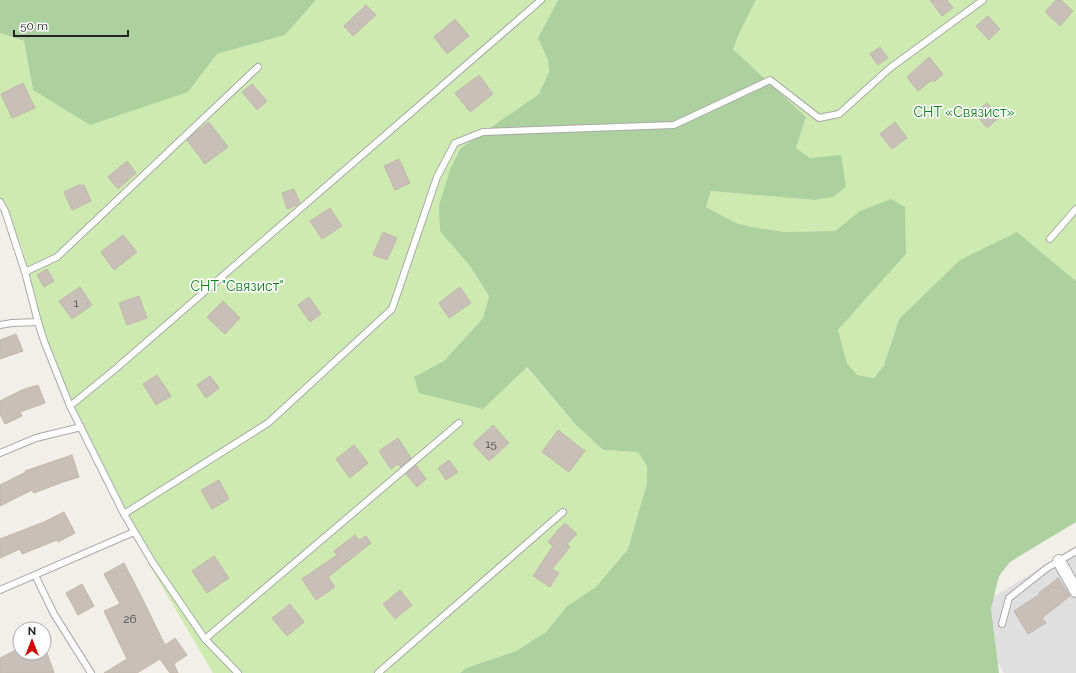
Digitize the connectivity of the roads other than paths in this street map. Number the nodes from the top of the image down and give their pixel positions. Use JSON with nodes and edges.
{"nodes":[{"id":1,"x":541,"y":0,"type":"edge"},
{"id":2,"x":983,"y":0,"type":"edge"},
{"id":3,"x":258,"y":67,"type":"dead end"},
{"id":4,"x":0,"y":202,"type":"edge"},
{"id":5,"x":1076,"y":209,"type":"edge"},
{"id":6,"x":1050,"y":239,"type":"dead end"},
{"id":7,"x":24,"y":272,"type":"junction"},
{"id":8,"x":38,"y":322,"type":"junction"},
{"id":9,"x":0,"y":325,"type":"edge"},
{"id":10,"x":70,"y":406,"type":"junction"},
{"id":11,"x":459,"y":423,"type":"dead end"},
{"id":12,"x":81,"y":427,"type":"junction"},
{"id":13,"x":0,"y":453,"type":"edge"},
{"id":14,"x":563,"y":512,"type":"dead end"},
{"id":15,"x":124,"y":514,"type":"junction"},
{"id":16,"x":134,"y":532,"type":"junction"},
{"id":17,"x":1076,"y":551,"type":"edge"},
{"id":18,"x":1059,"y":561,"type":"junction"},
{"id":19,"x":35,"y":574,"type":"junction"},
{"id":20,"x":0,"y":590,"type":"edge"},
{"id":21,"x":1076,"y":591,"type":"edge"},
{"id":22,"x":1002,"y":624,"type":"dead end"},
{"id":23,"x":205,"y":639,"type":"junction"},
{"id":24,"x":91,"y":673,"type":"edge"},
{"id":25,"x":238,"y":673,"type":"edge"},
{"id":26,"x":378,"y":673,"type":"edge"}],
"edges":[{"from":1,"to":10,"type":"lane"},
{"from":2,"to":15,"type":"lane"},
{"from":3,"to":7,"type":"lane"},
{"from":4,"to":7,"type":"lane"},
{"from":5,"to":6,"type":"lane"},
{"from":7,"to":8,"type":"lane"},
{"from":8,"to":9,"type":"lane"},
{"from":8,"to":10,"type":"lane"},
{"from":10,"to":12,"type":"lane"},
{"from":11,"to":23,"type":"lane"},
{"from":12,"to":13,"type":"lane"},
{"from":12,"to":15,"type":"lane"},
{"from":14,"to":26,"type":"lane"},
{"from":15,"to":16,"type":"lane"},
{"from":16,"to":19,"type":"lane"},
{"from":16,"to":23,"type":"lane"},
{"from":17,"to":18,"type":"lane"},
{"from":18,"to":21,"type":"street"},
{"from":18,"to":22,"type":"lane"},
{"from":19,"to":20,"type":"lane"},
{"from":19,"to":24,"type":"lane"},
{"from":23,"to":25,"type":"lane"}]}
